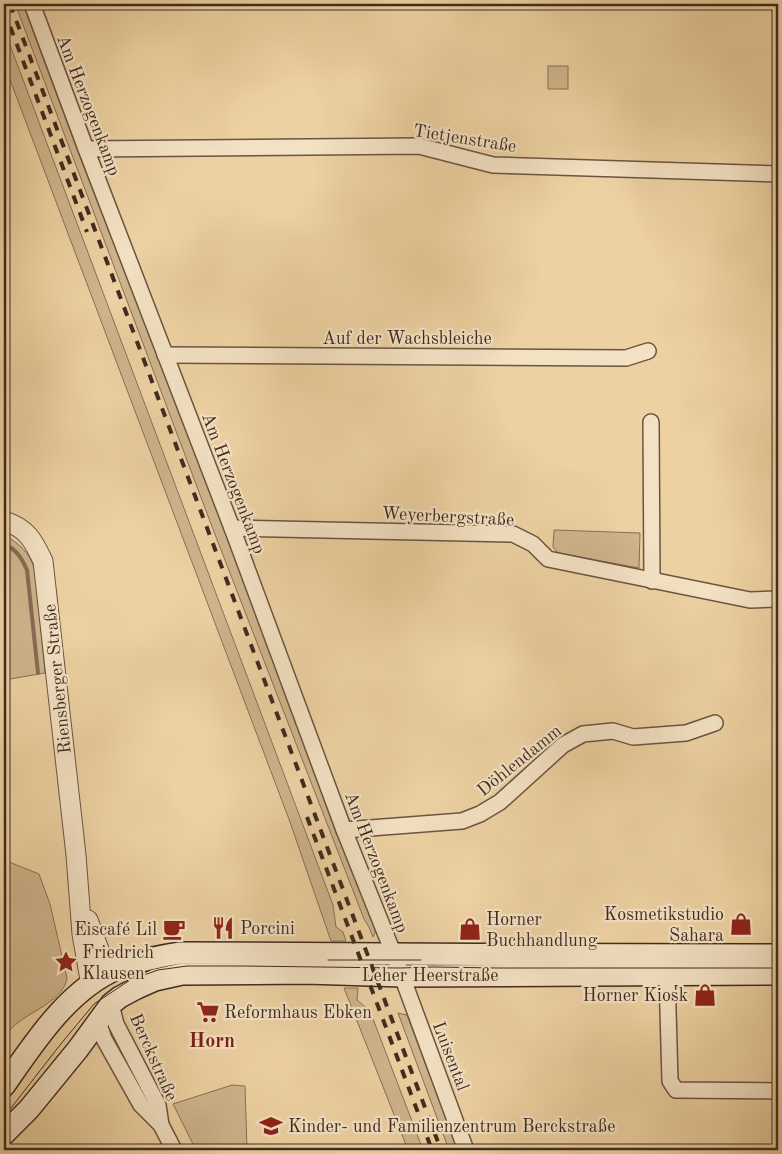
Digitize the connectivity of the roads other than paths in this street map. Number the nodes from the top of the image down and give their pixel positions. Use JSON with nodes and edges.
{"nodes":[{"id":1,"x":32,"y":4,"type":"edge"},
{"id":2,"x":86,"y":150,"type":"junction"},
{"id":3,"x":778,"y":174,"type":"edge"},
{"id":4,"x":648,"y":351,"type":"dead end"},
{"id":5,"x":165,"y":355,"type":"junction"},
{"id":6,"x":651,"y":422,"type":"dead end"},
{"id":7,"x":4,"y":521,"type":"edge"},
{"id":8,"x":232,"y":528,"type":"junction"},
{"id":9,"x":652,"y":581,"type":"junction"},
{"id":10,"x":778,"y":599,"type":"edge"},
{"id":11,"x":715,"y":722,"type":"dead end"},
{"id":12,"x":344,"y":830,"type":"junction"},
{"id":13,"x":393,"y":954,"type":"junction"},
{"id":14,"x":778,"y":955,"type":"edge"},
{"id":15,"x":778,"y":974,"type":"edge"},
{"id":16,"x":667,"y":975,"type":"junction"},
{"id":17,"x":402,"y":976,"type":"junction"},
{"id":18,"x":98,"y":980,"type":"junction"},
{"id":19,"x":111,"y":1004,"type":"junction"},
{"id":20,"x":98,"y":1021,"type":"junction"},
{"id":21,"x":4,"y":1086,"type":"edge"},
{"id":22,"x":778,"y":1091,"type":"edge"},
{"id":23,"x":161,"y":1125,"type":"junction"},
{"id":24,"x":4,"y":1134,"type":"edge"},
{"id":25,"x":174,"y":1150,"type":"edge"},
{"id":26,"x":466,"y":1150,"type":"edge"}],
"edges":[{"from":1,"to":2,"type":"street","name":"Am Herzogenkamp"},
{"from":2,"to":3,"type":"street","name":"Tietjenstraße"},
{"from":2,"to":5,"type":"street","name":"Am Herzogenkamp"},
{"from":4,"to":5,"type":"street","name":"Auf der Wachsbleiche"},
{"from":5,"to":8,"type":"street","name":"Am Herzogenkamp"},
{"from":6,"to":9,"type":"street"},
{"from":7,"to":18,"type":"street","name":"Riensberger Straße"},
{"from":8,"to":9,"type":"street","name":"Weyerbergstraße"},
{"from":8,"to":12,"type":"street","name":"Am Herzogenkamp"},
{"from":9,"to":10,"type":"street","name":"Weyerbergstraße"},
{"from":11,"to":12,"type":"street","name":"Döhlendamm"},
{"from":12,"to":13,"type":"street","name":"Am Herzogenkamp"},
{"from":13,"to":14,"type":"main road","name":"Leher Heerstraße"},
{"from":13,"to":17,"type":"street","name":"Am Herzogenkamp"},
{"from":13,"to":18,"type":"main road","name":"Leher Heerstraße"},
{"from":15,"to":16,"type":"main road","name":"Leher Heerstraße"},
{"from":16,"to":17,"type":"main road","name":"Leher Heerstraße"},
{"from":16,"to":22,"type":"street"},
{"from":17,"to":19,"type":"main road","name":"Leher Heerstraße"},
{"from":17,"to":26,"type":"street","name":"Luisental"},
{"from":18,"to":19,"type":"main road"},
{"from":18,"to":20,"type":"main road"},
{"from":18,"to":21,"type":"main road","name":"Leher Heerstraße"},
{"from":19,"to":20,"type":"main road","name":"Leher Heerstraße"},
{"from":19,"to":23,"type":"street","name":"Berckstraße"},
{"from":20,"to":23,"type":"street","name":"Berckstraße"},
{"from":20,"to":24,"type":"main road","name":"Leher Heerstraße"},
{"from":23,"to":25,"type":"street","name":"Berckstraße"}]}
